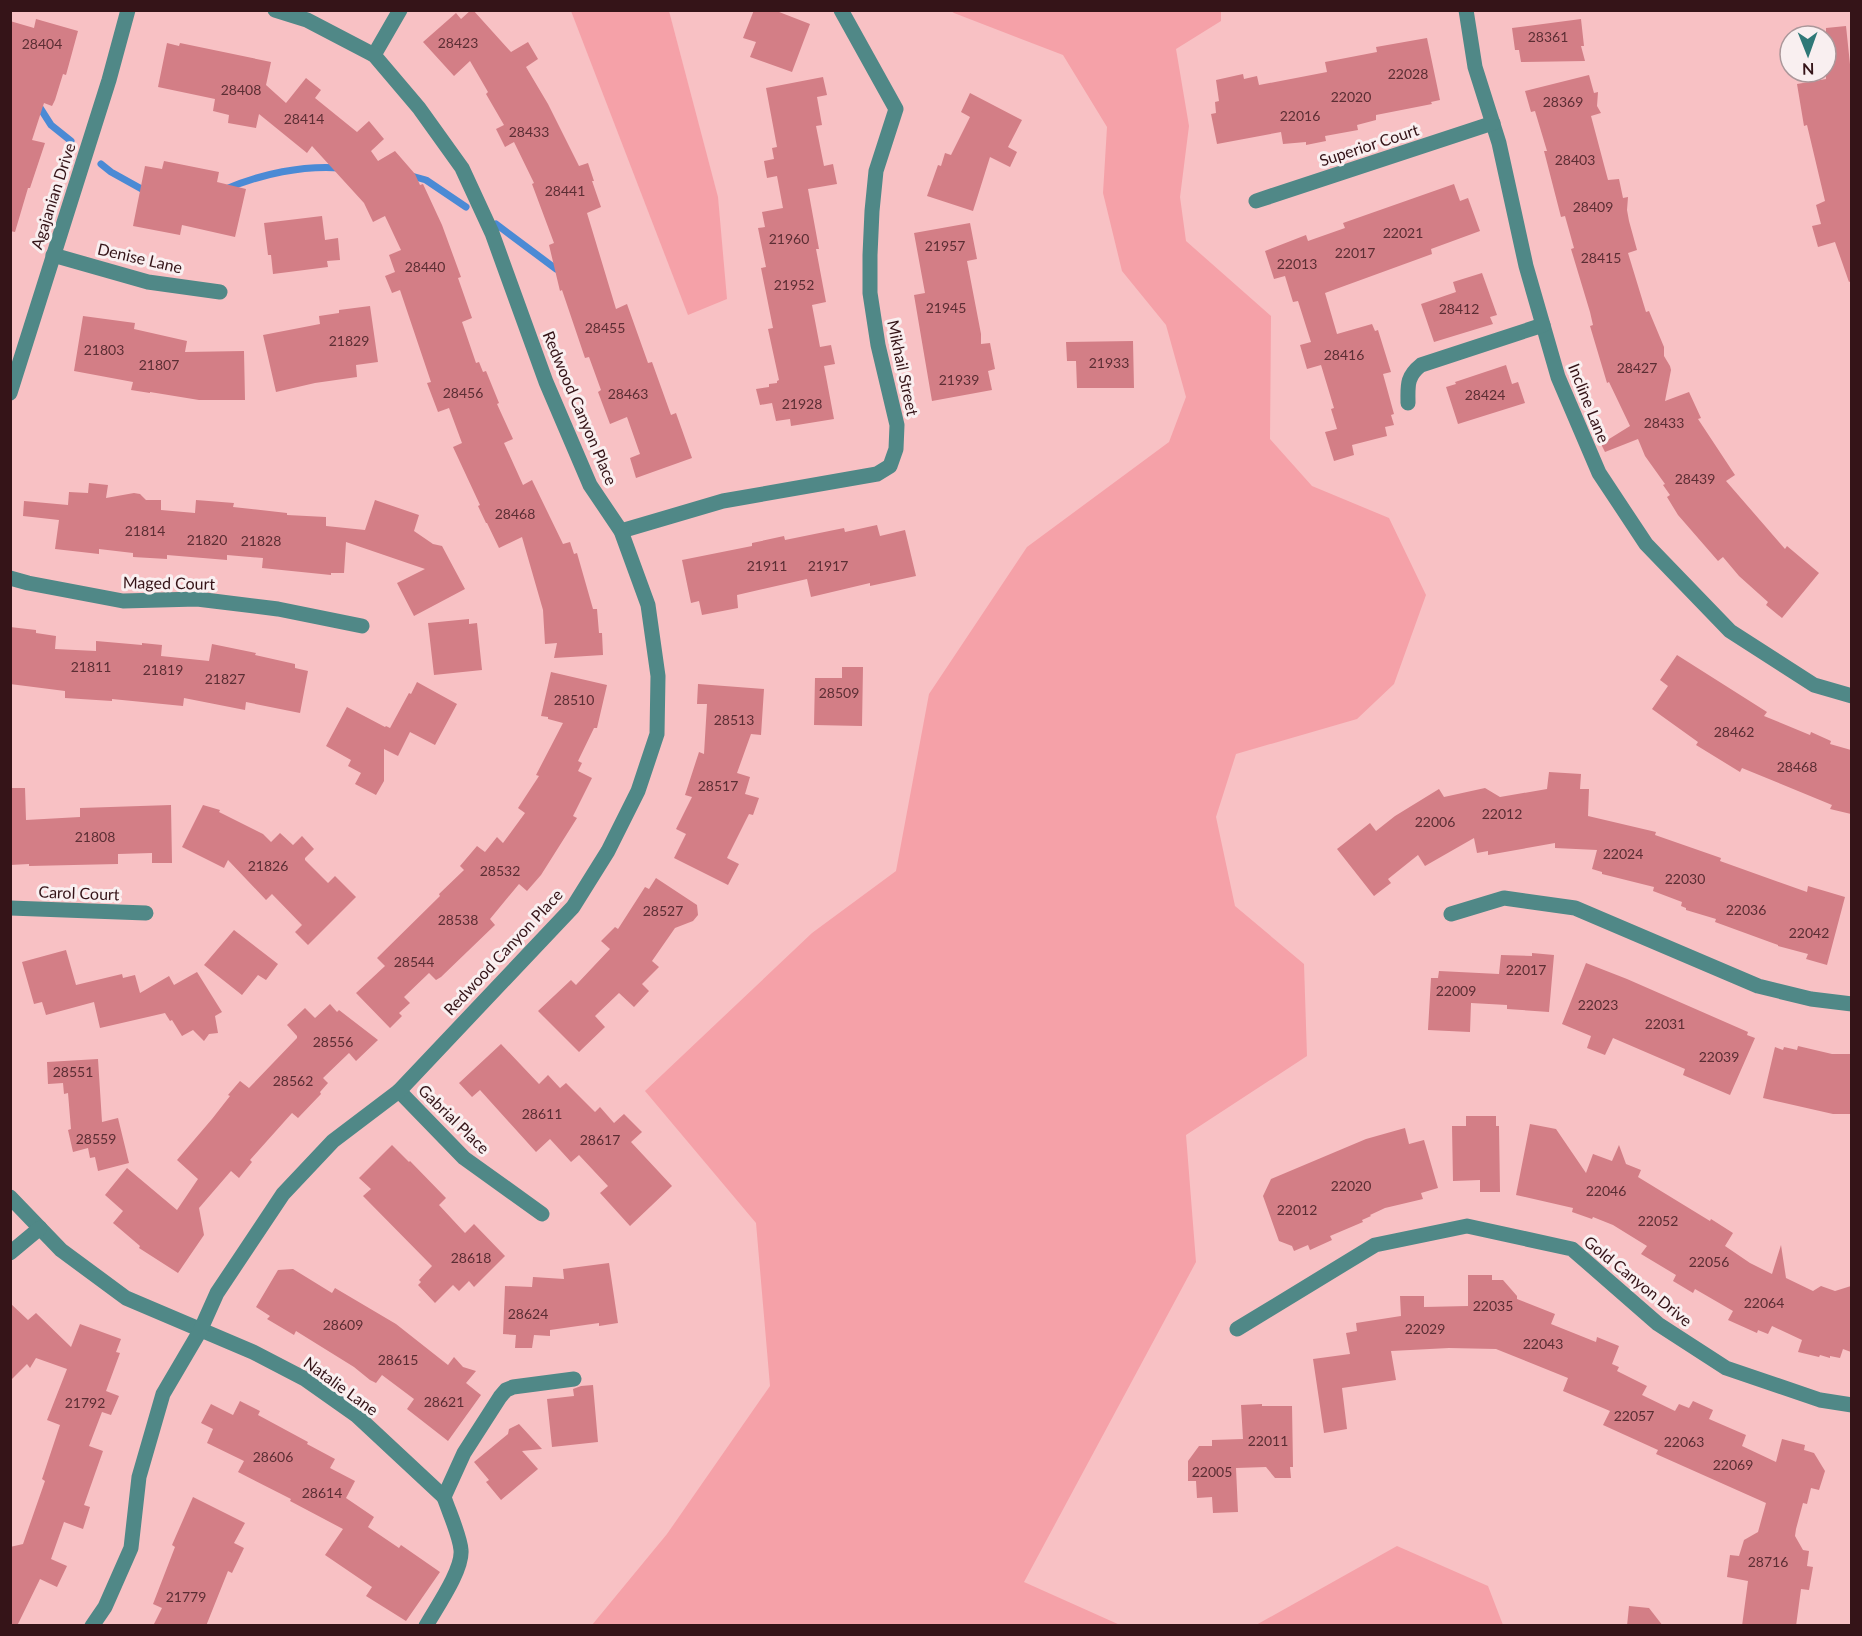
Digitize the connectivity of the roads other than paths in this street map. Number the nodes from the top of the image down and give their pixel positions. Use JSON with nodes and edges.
{"nodes":[{"id":1,"x":128,"y":10,"type":"edge"},
{"id":2,"x":275,"y":10,"type":"edge"},
{"id":3,"x":400,"y":10,"type":"edge"},
{"id":4,"x":841,"y":10,"type":"edge"},
{"id":5,"x":1466,"y":10,"type":"edge"},
{"id":6,"x":374,"y":55,"type":"junction"},
{"id":7,"x":1493,"y":123,"type":"junction"},
{"id":8,"x":1256,"y":201,"type":"dead end"},
{"id":9,"x":53,"y":255,"type":"junction"},
{"id":10,"x":220,"y":292,"type":"dead end"},
{"id":11,"x":1543,"y":325,"type":"junction"},
{"id":12,"x":10,"y":393,"type":"edge"},
{"id":13,"x":1408,"y":404,"type":"dead end"},
{"id":14,"x":621,"y":531,"type":"junction"},
{"id":15,"x":10,"y":578,"type":"edge"},
{"id":16,"x":362,"y":626,"type":"dead end"},
{"id":17,"x":1851,"y":696,"type":"edge"},
{"id":18,"x":10,"y":908,"type":"edge"},
{"id":19,"x":146,"y":913,"type":"dead end"},
{"id":20,"x":1451,"y":914,"type":"dead end"},
{"id":21,"x":1851,"y":1004,"type":"edge"},
{"id":22,"x":399,"y":1091,"type":"junction"},
{"id":23,"x":10,"y":1197,"type":"edge"},
{"id":24,"x":542,"y":1214,"type":"dead end"},
{"id":25,"x":40,"y":1228,"type":"junction"},
{"id":26,"x":10,"y":1253,"type":"edge"},
{"id":27,"x":1237,"y":1329,"type":"dead end"},
{"id":28,"x":200,"y":1331,"type":"junction"},
{"id":29,"x":574,"y":1379,"type":"dead end"},
{"id":30,"x":1851,"y":1405,"type":"edge"},
{"id":31,"x":444,"y":1497,"type":"junction"},
{"id":32,"x":92,"y":1626,"type":"edge"},
{"id":33,"x":426,"y":1626,"type":"edge"}],
"edges":[{"from":1,"to":9,"type":"street","name":"Agajanian Drive"},
{"from":2,"to":6,"type":"street","name":"Redwood Canyon Place"},
{"from":3,"to":6,"type":"street"},
{"from":4,"to":14,"type":"street","name":"Mikhail Street"},
{"from":5,"to":7,"type":"street","name":"Incline Lane"},
{"from":6,"to":14,"type":"street","name":"Redwood Canyon Place"},
{"from":7,"to":8,"type":"street","name":"Superior Court"},
{"from":7,"to":11,"type":"street","name":"Incline Lane"},
{"from":9,"to":10,"type":"street","name":"Denise Lane"},
{"from":9,"to":12,"type":"street","name":"Agajanian Drive"},
{"from":11,"to":13,"type":"street"},
{"from":11,"to":17,"type":"street","name":"Incline Lane"},
{"from":14,"to":22,"type":"street","name":"Redwood Canyon Place"},
{"from":15,"to":16,"type":"street","name":"Maged Court"},
{"from":18,"to":19,"type":"street","name":"Carol Court"},
{"from":20,"to":21,"type":"street"},
{"from":22,"to":24,"type":"street","name":"Gabrial Place"},
{"from":22,"to":28,"type":"street","name":"Redwood Canyon Place"},
{"from":23,"to":25,"type":"street"},
{"from":25,"to":26,"type":"street"},
{"from":25,"to":28,"type":"street"},
{"from":27,"to":30,"type":"street","name":"Gold Canyon Drive"},
{"from":28,"to":31,"type":"street","name":"Natalie Lane"},
{"from":28,"to":32,"type":"street","name":"Redwood Canyon Place"},
{"from":29,"to":31,"type":"street"},
{"from":31,"to":33,"type":"street"}]}
